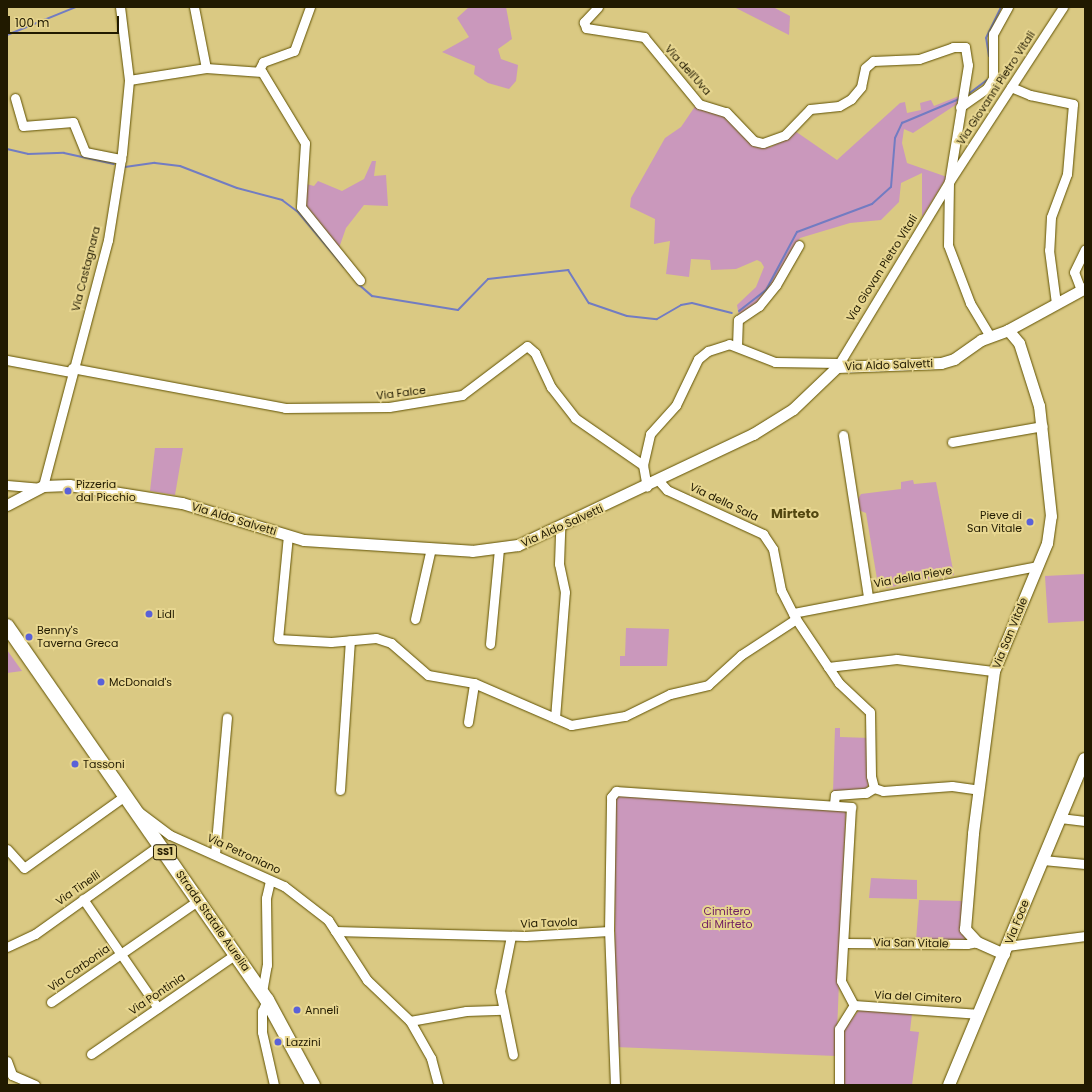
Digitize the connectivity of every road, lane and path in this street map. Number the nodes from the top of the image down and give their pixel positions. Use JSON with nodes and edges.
{"nodes":[{"id":1,"x":120,"y":7,"type":"edge"},
{"id":2,"x":194,"y":7,"type":"edge"},
{"id":3,"x":310,"y":7,"type":"edge"},
{"id":4,"x":598,"y":7,"type":"edge"},
{"id":5,"x":1008,"y":7,"type":"edge"},
{"id":6,"x":1063,"y":7,"type":"edge"},
{"id":7,"x":206,"y":68,"type":"junction"},
{"id":8,"x":258,"y":70,"type":"junction"},
{"id":9,"x":129,"y":80,"type":"junction"},
{"id":10,"x":1012,"y":87,"type":"junction"},
{"id":11,"x":16,"y":98,"type":"dead end"},
{"id":12,"x":960,"y":105,"type":"junction"},
{"id":13,"x":121,"y":159,"type":"junction"},
{"id":14,"x":949,"y":182,"type":"junction"},
{"id":15,"x":799,"y":245,"type":"dead end"},
{"id":16,"x":1085,"y":249,"type":"edge"},
{"id":17,"x":360,"y":280,"type":"dead end"},
{"id":18,"x":1083,"y":289,"type":"edge"},
{"id":19,"x":1056,"y":303,"type":"junction"},
{"id":20,"x":1008,"y":330,"type":"junction"},
{"id":21,"x":990,"y":336,"type":"junction"},
{"id":22,"x":736,"y":346,"type":"junction"},
{"id":23,"x":7,"y":360,"type":"edge"},
{"id":24,"x":837,"y":365,"type":"junction"},
{"id":25,"x":71,"y":370,"type":"junction"},
{"id":26,"x":1043,"y":426,"type":"junction"},
{"id":27,"x":844,"y":435,"type":"dead end"},
{"id":28,"x":952,"y":442,"type":"dead end"},
{"id":29,"x":643,"y":465,"type":"junction"},
{"id":30,"x":659,"y":481,"type":"junction"},
{"id":31,"x":7,"y":485,"type":"edge"},
{"id":32,"x":41,"y":487,"type":"junction"},
{"id":33,"x":647,"y":487,"type":"junction"},
{"id":34,"x":7,"y":505,"type":"edge"},
{"id":35,"x":560,"y":528,"type":"junction"},
{"id":36,"x":288,"y":536,"type":"junction"},
{"id":37,"x":431,"y":548,"type":"junction"},
{"id":38,"x":498,"y":549,"type":"junction"},
{"id":39,"x":1038,"y":566,"type":"junction"},
{"id":40,"x":868,"y":597,"type":"junction"},
{"id":41,"x":794,"y":616,"type":"junction"},
{"id":42,"x":415,"y":618,"type":"dead end"},
{"id":43,"x":7,"y":626,"type":"edge"},
{"id":44,"x":350,"y":640,"type":"junction"},
{"id":45,"x":490,"y":644,"type":"dead end"},
{"id":46,"x":828,"y":667,"type":"junction"},
{"id":47,"x":994,"y":671,"type":"junction"},
{"id":48,"x":474,"y":683,"type":"junction"},
{"id":49,"x":227,"y":718,"type":"dead end"},
{"id":50,"x":554,"y":718,"type":"junction"},
{"id":51,"x":468,"y":722,"type":"dead end"},
{"id":52,"x":1085,"y":759,"type":"edge"},
{"id":53,"x":874,"y":788,"type":"junction"},
{"id":54,"x":340,"y":790,"type":"dead end"},
{"id":55,"x":979,"y":790,"type":"junction"},
{"id":56,"x":126,"y":795,"type":"junction"},
{"id":57,"x":834,"y":804,"type":"junction"},
{"id":58,"x":135,"y":809,"type":"junction"},
{"id":59,"x":1060,"y":818,"type":"junction"},
{"id":60,"x":1085,"y":820,"type":"edge"},
{"id":61,"x":160,"y":845,"type":"junction"},
{"id":62,"x":7,"y":849,"type":"edge"},
{"id":63,"x":215,"y":854,"type":"junction"},
{"id":64,"x":1043,"y":860,"type":"junction"},
{"id":65,"x":1085,"y":864,"type":"edge"},
{"id":66,"x":270,"y":880,"type":"junction"},
{"id":67,"x":83,"y":899,"type":"junction"},
{"id":68,"x":199,"y":900,"type":"junction"},
{"id":69,"x":335,"y":930,"type":"junction"},
{"id":70,"x":609,"y":931,"type":"junction"},
{"id":71,"x":511,"y":936,"type":"junction"},
{"id":72,"x":1085,"y":936,"type":"edge"},
{"id":73,"x":977,"y":942,"type":"junction"},
{"id":74,"x":844,"y":943,"type":"junction"},
{"id":75,"x":7,"y":947,"type":"edge"},
{"id":76,"x":1006,"y":950,"type":"junction"},
{"id":77,"x":122,"y":954,"type":"junction"},
{"id":78,"x":236,"y":954,"type":"junction"},
{"id":79,"x":265,"y":996,"type":"junction"},
{"id":80,"x":51,"y":1002,"type":"dead end"},
{"id":81,"x":854,"y":1005,"type":"junction"},
{"id":82,"x":158,"y":1008,"type":"junction"},
{"id":83,"x":503,"y":1010,"type":"junction"},
{"id":84,"x":979,"y":1014,"type":"junction"},
{"id":85,"x":410,"y":1021,"type":"junction"},
{"id":86,"x":91,"y":1054,"type":"dead end"},
{"id":87,"x":513,"y":1055,"type":"dead end"},
{"id":88,"x":7,"y":1061,"type":"edge"},
{"id":89,"x":34,"y":1085,"type":"edge"},
{"id":90,"x":274,"y":1085,"type":"edge"},
{"id":91,"x":313,"y":1085,"type":"edge"},
{"id":92,"x":438,"y":1085,"type":"edge"},
{"id":93,"x":615,"y":1085,"type":"edge"},
{"id":94,"x":839,"y":1085,"type":"edge"},
{"id":95,"x":949,"y":1085,"type":"edge"}],
"edges":[{"from":1,"to":9,"type":"street","name":"Via Castagnara"},
{"from":2,"to":7,"type":"street"},
{"from":3,"to":8,"type":"street"},
{"from":4,"to":12,"type":"street","name":"Via dell'Uva"},
{"from":5,"to":12,"type":"street"},
{"from":6,"to":10,"type":"street","name":"Via Giovanni Pietro Vitali"},
{"from":7,"to":8,"type":"street"},
{"from":7,"to":9,"type":"street"},
{"from":8,"to":17,"type":"street"},
{"from":9,"to":13,"type":"street","name":"Via Castagnara"},
{"from":10,"to":14,"type":"street","name":"Via Giovanni Pietro Vitali"},
{"from":10,"to":19,"type":"street"},
{"from":11,"to":13,"type":"street"},
{"from":12,"to":14,"type":"street"},
{"from":13,"to":25,"type":"street","name":"Via Castagnara"},
{"from":14,"to":21,"type":"street"},
{"from":14,"to":24,"type":"street","name":"Via Giovan Pietro Vitali"},
{"from":15,"to":22,"type":"street"},
{"from":16,"to":18,"type":"street"},
{"from":18,"to":19,"type":"street","name":"Via Aldo Salvetti"},
{"from":19,"to":20,"type":"street","name":"Via Aldo Salvetti"},
{"from":20,"to":21,"type":"street","name":"Via Aldo Salvetti"},
{"from":20,"to":26,"type":"street","name":"Via San Vitale"},
{"from":21,"to":24,"type":"street","name":"Via Aldo Salvetti"},
{"from":22,"to":24,"type":"street"},
{"from":22,"to":29,"type":"street"},
{"from":23,"to":25,"type":"street"},
{"from":24,"to":30,"type":"street","name":"Via Aldo Salvetti"},
{"from":25,"to":29,"type":"street","name":"Via Falce"},
{"from":25,"to":32,"type":"street","name":"Via Castagnara"},
{"from":26,"to":28,"type":"street"},
{"from":26,"to":39,"type":"street","name":"Via San Vitale"},
{"from":27,"to":40,"type":"street"},
{"from":29,"to":33,"type":"street"},
{"from":30,"to":33,"type":"street","name":"Via Aldo Salvetti"},
{"from":30,"to":41,"type":"street","name":"Via della Sala"},
{"from":31,"to":32,"type":"street"},
{"from":32,"to":34,"type":"street","name":"Via Aldo Salvetti"},
{"from":32,"to":36,"type":"street","name":"Via Aldo Salvetti"},
{"from":33,"to":35,"type":"street","name":"Via Aldo Salvetti"},
{"from":35,"to":38,"type":"street","name":"Via Aldo Salvetti"},
{"from":35,"to":50,"type":"street"},
{"from":36,"to":37,"type":"street","name":"Via Aldo Salvetti"},
{"from":36,"to":44,"type":"street"},
{"from":37,"to":38,"type":"street","name":"Via Aldo Salvetti"},
{"from":37,"to":42,"type":"street"},
{"from":38,"to":45,"type":"street"},
{"from":39,"to":40,"type":"street","name":"Via della Pieve"},
{"from":39,"to":47,"type":"street","name":"Via San Vitale"},
{"from":40,"to":41,"type":"street","name":"Via della Pieve"},
{"from":41,"to":46,"type":"street","name":"Via della Sala"},
{"from":41,"to":50,"type":"street"},
{"from":43,"to":56,"type":"main road","name":"Strada Statale Aurelia","number":"SS1"},
{"from":44,"to":48,"type":"street"},
{"from":44,"to":54,"type":"street"},
{"from":46,"to":47,"type":"street"},
{"from":46,"to":53,"type":"street","name":"Via della Sala"},
{"from":47,"to":55,"type":"street","name":"Via San Vitale"},
{"from":48,"to":50,"type":"street"},
{"from":48,"to":51,"type":"street"},
{"from":49,"to":63,"type":"street"},
{"from":52,"to":59,"type":"main road","name":"Via Foce"},
{"from":53,"to":55,"type":"street"},
{"from":53,"to":57,"type":"street"},
{"from":55,"to":73,"type":"street","name":"Via San Vitale"},
{"from":56,"to":58,"type":"main road","name":"Strada Statale Aurelia","number":"SS1"},
{"from":56,"to":62,"type":"street"},
{"from":57,"to":70,"type":"street"},
{"from":57,"to":74,"type":"street"},
{"from":58,"to":61,"type":"main road","name":"Strada Statale Aurelia","number":"SS1"},
{"from":58,"to":63,"type":"street","name":"Via Petroniano"},
{"from":59,"to":60,"type":"street"},
{"from":59,"to":64,"type":"main road","name":"Via Foce"},
{"from":61,"to":67,"type":"street","name":"Via Tinelli"},
{"from":61,"to":68,"type":"main road","name":"Strada Statale Aurelia","number":"SS1"},
{"from":63,"to":66,"type":"street","name":"Via Petroniano"},
{"from":64,"to":65,"type":"street"},
{"from":64,"to":76,"type":"main road","name":"Via Foce"},
{"from":66,"to":69,"type":"street","name":"Via Petroniano"},
{"from":66,"to":79,"type":"street"},
{"from":67,"to":75,"type":"street","name":"Via Tinelli"},
{"from":67,"to":77,"type":"street","name":"Via Carbonia"},
{"from":68,"to":77,"type":"street","name":"Via Carbonia"},
{"from":68,"to":78,"type":"main road","name":"Strada Statale Aurelia","number":"SS1"},
{"from":69,"to":71,"type":"street","name":"Via Tavola"},
{"from":69,"to":85,"type":"street","name":"Via Petroniano"},
{"from":70,"to":71,"type":"street","name":"Via Tavola"},
{"from":70,"to":93,"type":"street"},
{"from":71,"to":83,"type":"street"},
{"from":72,"to":76,"type":"street"},
{"from":73,"to":74,"type":"street","name":"Via San Vitale"},
{"from":73,"to":76,"type":"street","name":"Via San Vitale"},
{"from":74,"to":81,"type":"street"},
{"from":76,"to":84,"type":"main road","name":"Via Foce"},
{"from":77,"to":80,"type":"street","name":"Via Carbonia"},
{"from":77,"to":82,"type":"street","name":"Via Carbonia"},
{"from":78,"to":79,"type":"main road","name":"Strada Statale Aurelia","number":"SS1"},
{"from":78,"to":82,"type":"street","name":"Via Pontinia"},
{"from":79,"to":90,"type":"street"},
{"from":79,"to":91,"type":"main road","name":"Strada Statale Aurelia","number":"SS1"},
{"from":81,"to":84,"type":"street","name":"Via del Cimitero"},
{"from":81,"to":94,"type":"street"},
{"from":82,"to":86,"type":"street","name":"Via Pontinia"},
{"from":83,"to":85,"type":"street"},
{"from":83,"to":87,"type":"street"},
{"from":84,"to":95,"type":"main road","name":"Via Foce"},
{"from":85,"to":92,"type":"street","name":"Via Petroniano"},
{"from":88,"to":89,"type":"street"}]}
